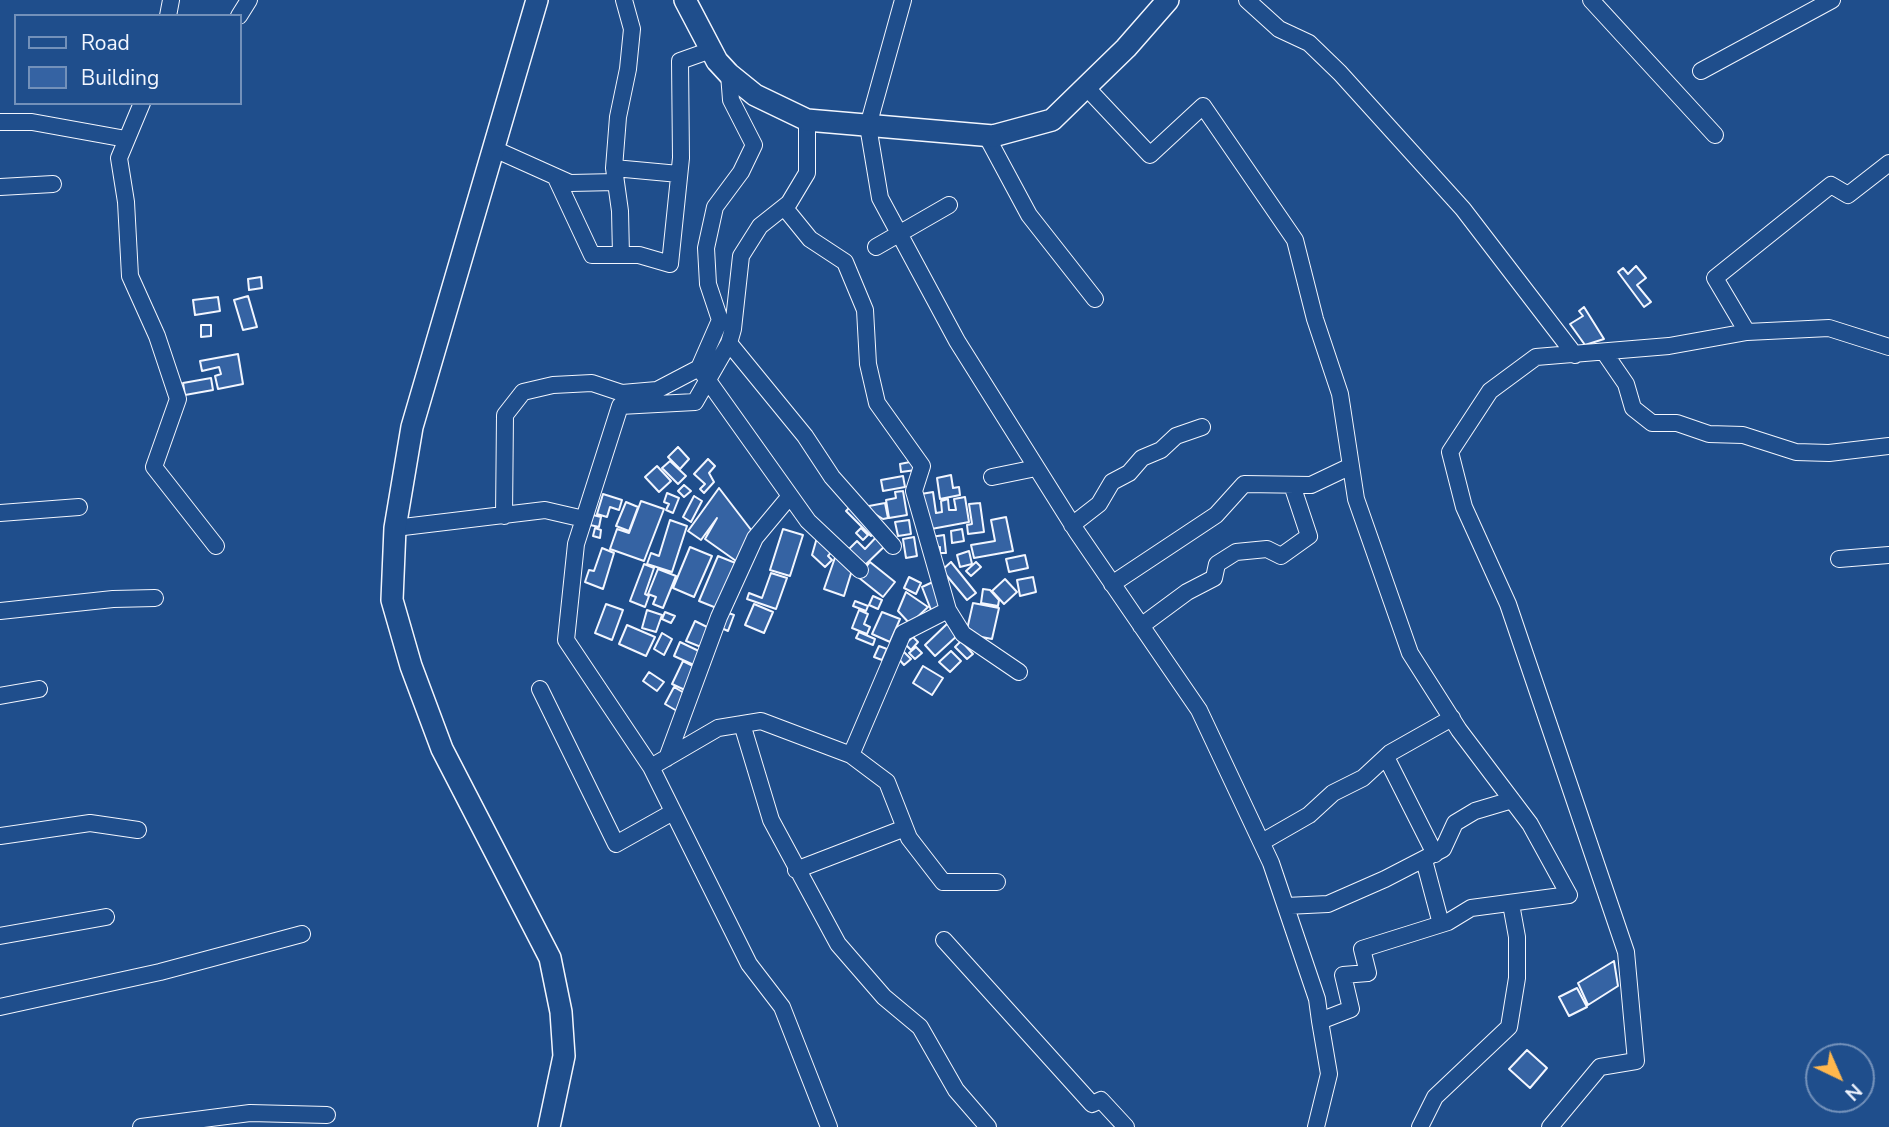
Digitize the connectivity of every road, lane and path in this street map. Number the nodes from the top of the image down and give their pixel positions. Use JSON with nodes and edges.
{"nodes":[{"id":1,"x":537,"y":0,"type":"edge"},
{"id":2,"x":624,"y":0,"type":"edge"},
{"id":3,"x":685,"y":0,"type":"edge"},
{"id":4,"x":903,"y":0,"type":"edge"},
{"id":5,"x":1168,"y":0,"type":"edge"},
{"id":6,"x":1247,"y":0,"type":"edge"},
{"id":7,"x":1591,"y":0,"type":"edge"},
{"id":8,"x":1832,"y":0,"type":"edge"},
{"id":9,"x":711,"y":50,"type":"junction"},
{"id":10,"x":1701,"y":71,"type":"dead end"},
{"id":11,"x":729,"y":74,"type":"junction"},
{"id":12,"x":1086,"y":87,"type":"junction"},
{"id":13,"x":141,"y":105,"type":"edge"},
{"id":14,"x":807,"y":120,"type":"junction"},
{"id":15,"x":0,"y":122,"type":"edge"},
{"id":16,"x":868,"y":126,"type":"junction"},
{"id":17,"x":986,"y":135,"type":"junction"},
{"id":18,"x":1715,"y":135,"type":"dead end"},
{"id":19,"x":125,"y":139,"type":"junction"},
{"id":20,"x":492,"y":148,"type":"junction"},
{"id":21,"x":1889,"y":163,"type":"edge"},
{"id":22,"x":679,"y":174,"type":"junction"},
{"id":23,"x":615,"y":175,"type":"junction"},
{"id":24,"x":556,"y":178,"type":"junction"},
{"id":25,"x":53,"y":184,"type":"dead end"},
{"id":26,"x":0,"y":187,"type":"edge"},
{"id":27,"x":950,"y":205,"type":"dead end"},
{"id":28,"x":784,"y":208,"type":"junction"},
{"id":29,"x":899,"y":232,"type":"junction"},
{"id":30,"x":876,"y":247,"type":"dead end"},
{"id":31,"x":621,"y":255,"type":"junction"},
{"id":32,"x":1095,"y":299,"type":"dead end"},
{"id":33,"x":1747,"y":332,"type":"junction"},
{"id":34,"x":729,"y":343,"type":"junction"},
{"id":35,"x":1889,"y":347,"type":"edge"},
{"id":36,"x":1604,"y":352,"type":"junction"},
{"id":37,"x":1575,"y":355,"type":"junction"},
{"id":38,"x":702,"y":374,"type":"junction"},
{"id":39,"x":1202,"y":427,"type":"dead end"},
{"id":40,"x":1889,"y":446,"type":"edge"},
{"id":41,"x":1351,"y":466,"type":"junction"},
{"id":42,"x":1036,"y":468,"type":"junction"},
{"id":43,"x":992,"y":477,"type":"dead end"},
{"id":44,"x":1292,"y":485,"type":"junction"},
{"id":45,"x":790,"y":496,"type":"junction"},
{"id":46,"x":79,"y":507,"type":"dead end"},
{"id":47,"x":0,"y":513,"type":"edge"},
{"id":48,"x":504,"y":516,"type":"junction"},
{"id":49,"x":584,"y":519,"type":"junction"},
{"id":50,"x":1072,"y":525,"type":"junction"},
{"id":51,"x":395,"y":528,"type":"junction"},
{"id":52,"x":216,"y":546,"type":"dead end"},
{"id":53,"x":893,"y":546,"type":"dead end"},
{"id":54,"x":1889,"y":555,"type":"edge"},
{"id":55,"x":1839,"y":559,"type":"dead end"},
{"id":56,"x":860,"y":570,"type":"dead end"},
{"id":57,"x":1112,"y":584,"type":"junction"},
{"id":58,"x":155,"y":598,"type":"dead end"},
{"id":59,"x":948,"y":610,"type":"junction"},
{"id":60,"x":0,"y":611,"type":"edge"},
{"id":61,"x":1141,"y":626,"type":"junction"},
{"id":62,"x":1019,"y":672,"type":"dead end"},
{"id":63,"x":39,"y":689,"type":"dead end"},
{"id":64,"x":540,"y":689,"type":"dead end"},
{"id":65,"x":0,"y":696,"type":"edge"},
{"id":66,"x":1452,"y":718,"type":"junction"},
{"id":67,"x":742,"y":724,"type":"junction"},
{"id":68,"x":851,"y":755,"type":"junction"},
{"id":69,"x":1386,"y":757,"type":"junction"},
{"id":70,"x":667,"y":758,"type":"junction"},
{"id":71,"x":651,"y":767,"type":"junction"},
{"id":72,"x":1512,"y":800,"type":"junction"},
{"id":73,"x":673,"y":812,"type":"junction"},
{"id":74,"x":905,"y":828,"type":"junction"},
{"id":75,"x":138,"y":830,"type":"dead end"},
{"id":76,"x":0,"y":836,"type":"edge"},
{"id":77,"x":1262,"y":842,"type":"junction"},
{"id":78,"x":1429,"y":857,"type":"junction"},
{"id":79,"x":796,"y":870,"type":"junction"},
{"id":80,"x":997,"y":882,"type":"dead end"},
{"id":81,"x":1511,"y":904,"type":"junction"},
{"id":82,"x":1286,"y":906,"type":"junction"},
{"id":83,"x":106,"y":917,"type":"dead end"},
{"id":84,"x":1441,"y":923,"type":"junction"},
{"id":85,"x":302,"y":934,"type":"dead end"},
{"id":86,"x":0,"y":936,"type":"edge"},
{"id":87,"x":944,"y":940,"type":"dead end"},
{"id":88,"x":0,"y":1007,"type":"edge"},
{"id":89,"x":1320,"y":1021,"type":"junction"},
{"id":90,"x":327,"y":1115,"type":"dead end"},
{"id":91,"x":141,"y":1127,"type":"edge"},
{"id":92,"x":549,"y":1127,"type":"edge"},
{"id":93,"x":829,"y":1127,"type":"edge"},
{"id":94,"x":988,"y":1127,"type":"edge"},
{"id":95,"x":1126,"y":1127,"type":"edge"},
{"id":96,"x":1316,"y":1127,"type":"edge"},
{"id":97,"x":1420,"y":1127,"type":"edge"},
{"id":98,"x":1550,"y":1127,"type":"edge"}],
"edges":[{"from":1,"to":20,"type":"street"},
{"from":2,"to":23,"type":"street"},
{"from":3,"to":9,"type":"street"},
{"from":4,"to":16,"type":"street"},
{"from":5,"to":12,"type":"street"},
{"from":6,"to":37,"type":"street"},
{"from":7,"to":18,"type":"street"},
{"from":8,"to":10,"type":"street"},
{"from":9,"to":11,"type":"street"},
{"from":9,"to":22,"type":"street"},
{"from":11,"to":14,"type":"street"},
{"from":11,"to":38,"type":"street"},
{"from":12,"to":17,"type":"street"},
{"from":12,"to":41,"type":"street"},
{"from":13,"to":19,"type":"street"},
{"from":14,"to":16,"type":"street"},
{"from":14,"to":28,"type":"street"},
{"from":15,"to":19,"type":"street"},
{"from":16,"to":17,"type":"street"},
{"from":16,"to":29,"type":"street"},
{"from":17,"to":32,"type":"street"},
{"from":19,"to":52,"type":"street"},
{"from":20,"to":24,"type":"street"},
{"from":20,"to":51,"type":"street"},
{"from":21,"to":33,"type":"street"},
{"from":22,"to":23,"type":"street"},
{"from":22,"to":31,"type":"street"},
{"from":23,"to":24,"type":"street"},
{"from":23,"to":31,"type":"street"},
{"from":24,"to":31,"type":"street"},
{"from":25,"to":26,"type":"street"},
{"from":27,"to":29,"type":"street"},
{"from":28,"to":34,"type":"street"},
{"from":28,"to":59,"type":"street"},
{"from":29,"to":30,"type":"street"},
{"from":29,"to":42,"type":"street"},
{"from":33,"to":35,"type":"street"},
{"from":33,"to":36,"type":"street"},
{"from":34,"to":38,"type":"street"},
{"from":34,"to":53,"type":"street"},
{"from":36,"to":37,"type":"street"},
{"from":36,"to":40,"type":"street"},
{"from":37,"to":98,"type":"street"},
{"from":38,"to":45,"type":"street"},
{"from":38,"to":48,"type":"street"},
{"from":38,"to":49,"type":"street"},
{"from":39,"to":50,"type":"street"},
{"from":41,"to":44,"type":"street"},
{"from":41,"to":66,"type":"street"},
{"from":42,"to":43,"type":"street"},
{"from":42,"to":50,"type":"street"},
{"from":44,"to":57,"type":"street"},
{"from":44,"to":61,"type":"street"},
{"from":45,"to":56,"type":"street"},
{"from":45,"to":70,"type":"street"},
{"from":46,"to":47,"type":"street"},
{"from":48,"to":49,"type":"street"},
{"from":48,"to":51,"type":"street"},
{"from":49,"to":71,"type":"street"},
{"from":50,"to":57,"type":"street"},
{"from":51,"to":92,"type":"street"},
{"from":54,"to":55,"type":"street"},
{"from":57,"to":61,"type":"street"},
{"from":58,"to":60,"type":"street"},
{"from":59,"to":62,"type":"street"},
{"from":59,"to":68,"type":"street"},
{"from":61,"to":77,"type":"street"},
{"from":63,"to":65,"type":"street"},
{"from":64,"to":73,"type":"street"},
{"from":66,"to":69,"type":"street"},
{"from":66,"to":72,"type":"street"},
{"from":67,"to":68,"type":"street"},
{"from":67,"to":70,"type":"street"},
{"from":67,"to":79,"type":"street"},
{"from":68,"to":74,"type":"street"},
{"from":69,"to":77,"type":"street"},
{"from":69,"to":78,"type":"street"},
{"from":70,"to":71,"type":"street"},
{"from":71,"to":73,"type":"street"},
{"from":72,"to":78,"type":"street"},
{"from":72,"to":81,"type":"street"},
{"from":73,"to":93,"type":"street"},
{"from":74,"to":79,"type":"street"},
{"from":74,"to":80,"type":"street"},
{"from":75,"to":76,"type":"street"},
{"from":77,"to":82,"type":"street"},
{"from":78,"to":82,"type":"street"},
{"from":78,"to":84,"type":"street"},
{"from":79,"to":94,"type":"street"},
{"from":81,"to":84,"type":"street"},
{"from":81,"to":97,"type":"street"},
{"from":82,"to":89,"type":"street"},
{"from":83,"to":86,"type":"street"},
{"from":84,"to":89,"type":"street"},
{"from":85,"to":88,"type":"street"},
{"from":87,"to":95,"type":"street"},
{"from":89,"to":96,"type":"street"},
{"from":90,"to":91,"type":"street"}]}
